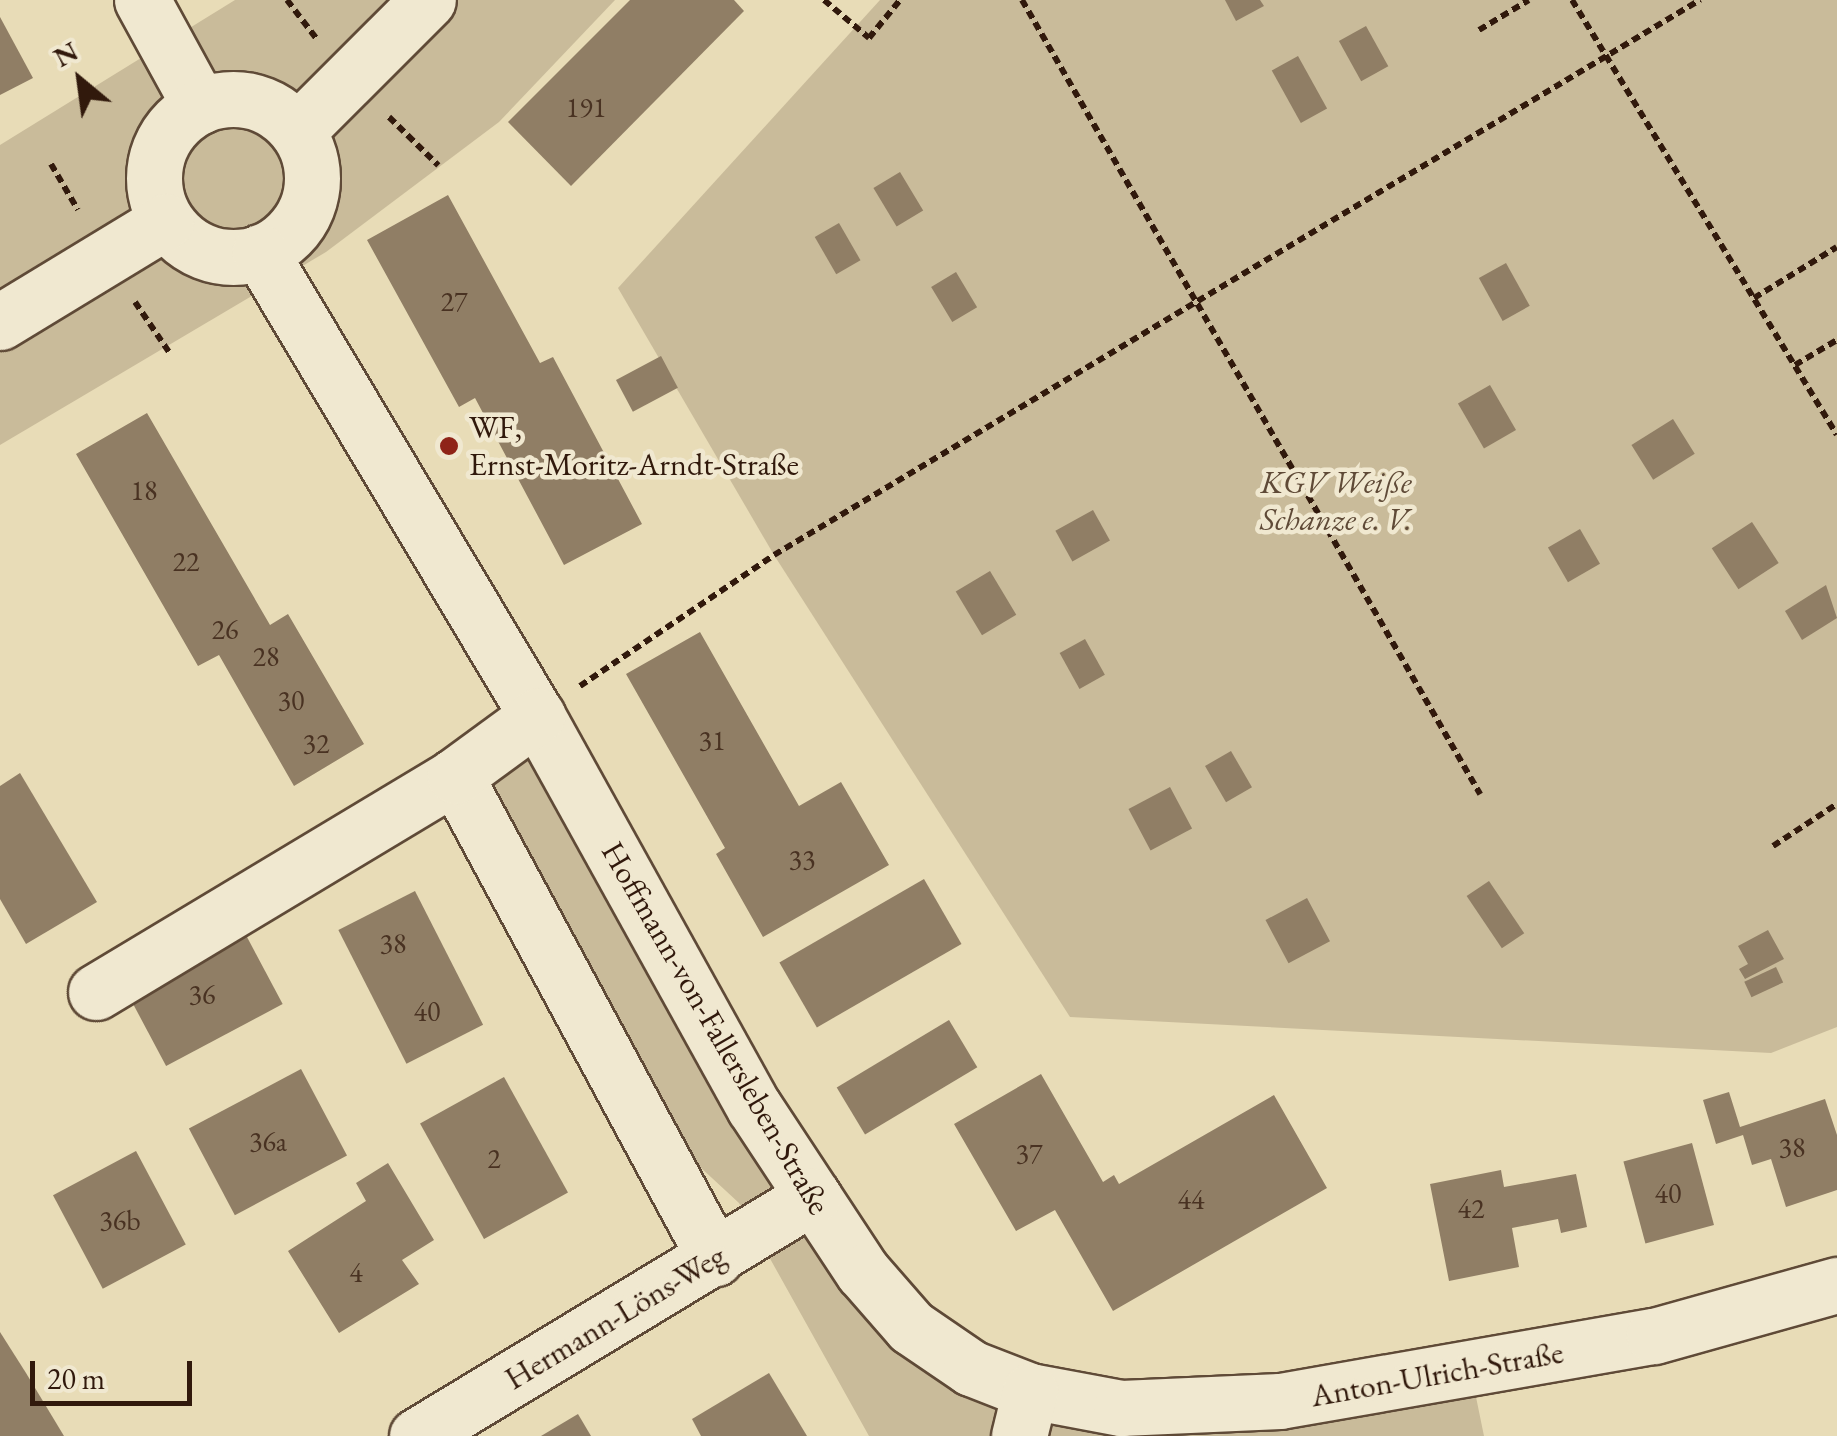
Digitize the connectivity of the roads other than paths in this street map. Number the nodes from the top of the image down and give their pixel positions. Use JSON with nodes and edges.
{"nodes":[{"id":1,"x":142,"y":0,"type":"edge"},
{"id":2,"x":428,"y":0,"type":"edge"},
{"id":3,"x":200,"y":106,"type":"junction"},
{"id":4,"x":297,"y":131,"type":"junction"},
{"id":5,"x":166,"y":221,"type":"junction"},
{"id":6,"x":260,"y":252,"type":"junction"},
{"id":7,"x":0,"y":322,"type":"edge"},
{"id":8,"x":537,"y":716,"type":"junction"},
{"id":9,"x":455,"y":776,"type":"junction"},
{"id":10,"x":96,"y":992,"type":"dead end"},
{"id":11,"x":813,"y":1196,"type":"junction"},
{"id":12,"x":714,"y":1258,"type":"junction"},
{"id":13,"x":1837,"y":1285,"type":"edge"},
{"id":14,"x":1024,"y":1413,"type":"edge"},
{"id":15,"x":417,"y":1436,"type":"edge"}],
"edges":[{"from":1,"to":3,"type":"street"},
{"from":2,"to":4,"type":"street"},
{"from":3,"to":4,"type":"street"},
{"from":3,"to":5,"type":"street"},
{"from":4,"to":6,"type":"street"},
{"from":5,"to":6,"type":"street"},
{"from":5,"to":7,"type":"street"},
{"from":6,"to":8,"type":"street","name":"Hoffmann-von-Fallersleben-Straße"},
{"from":8,"to":9,"type":"street"},
{"from":8,"to":11,"type":"street","name":"Hoffmann-von-Fallersleben-Straße"},
{"from":9,"to":10,"type":"street"},
{"from":9,"to":12,"type":"street"},
{"from":11,"to":12,"type":"street","name":"Hermann-Löns-Weg"},
{"from":11,"to":14,"type":"street","name":"Hoffmann-von-Fallersleben-Straße"},
{"from":12,"to":15,"type":"street","name":"Hermann-Löns-Weg"},
{"from":13,"to":14,"type":"street","name":"Anton-Ulrich-Straße"}]}
